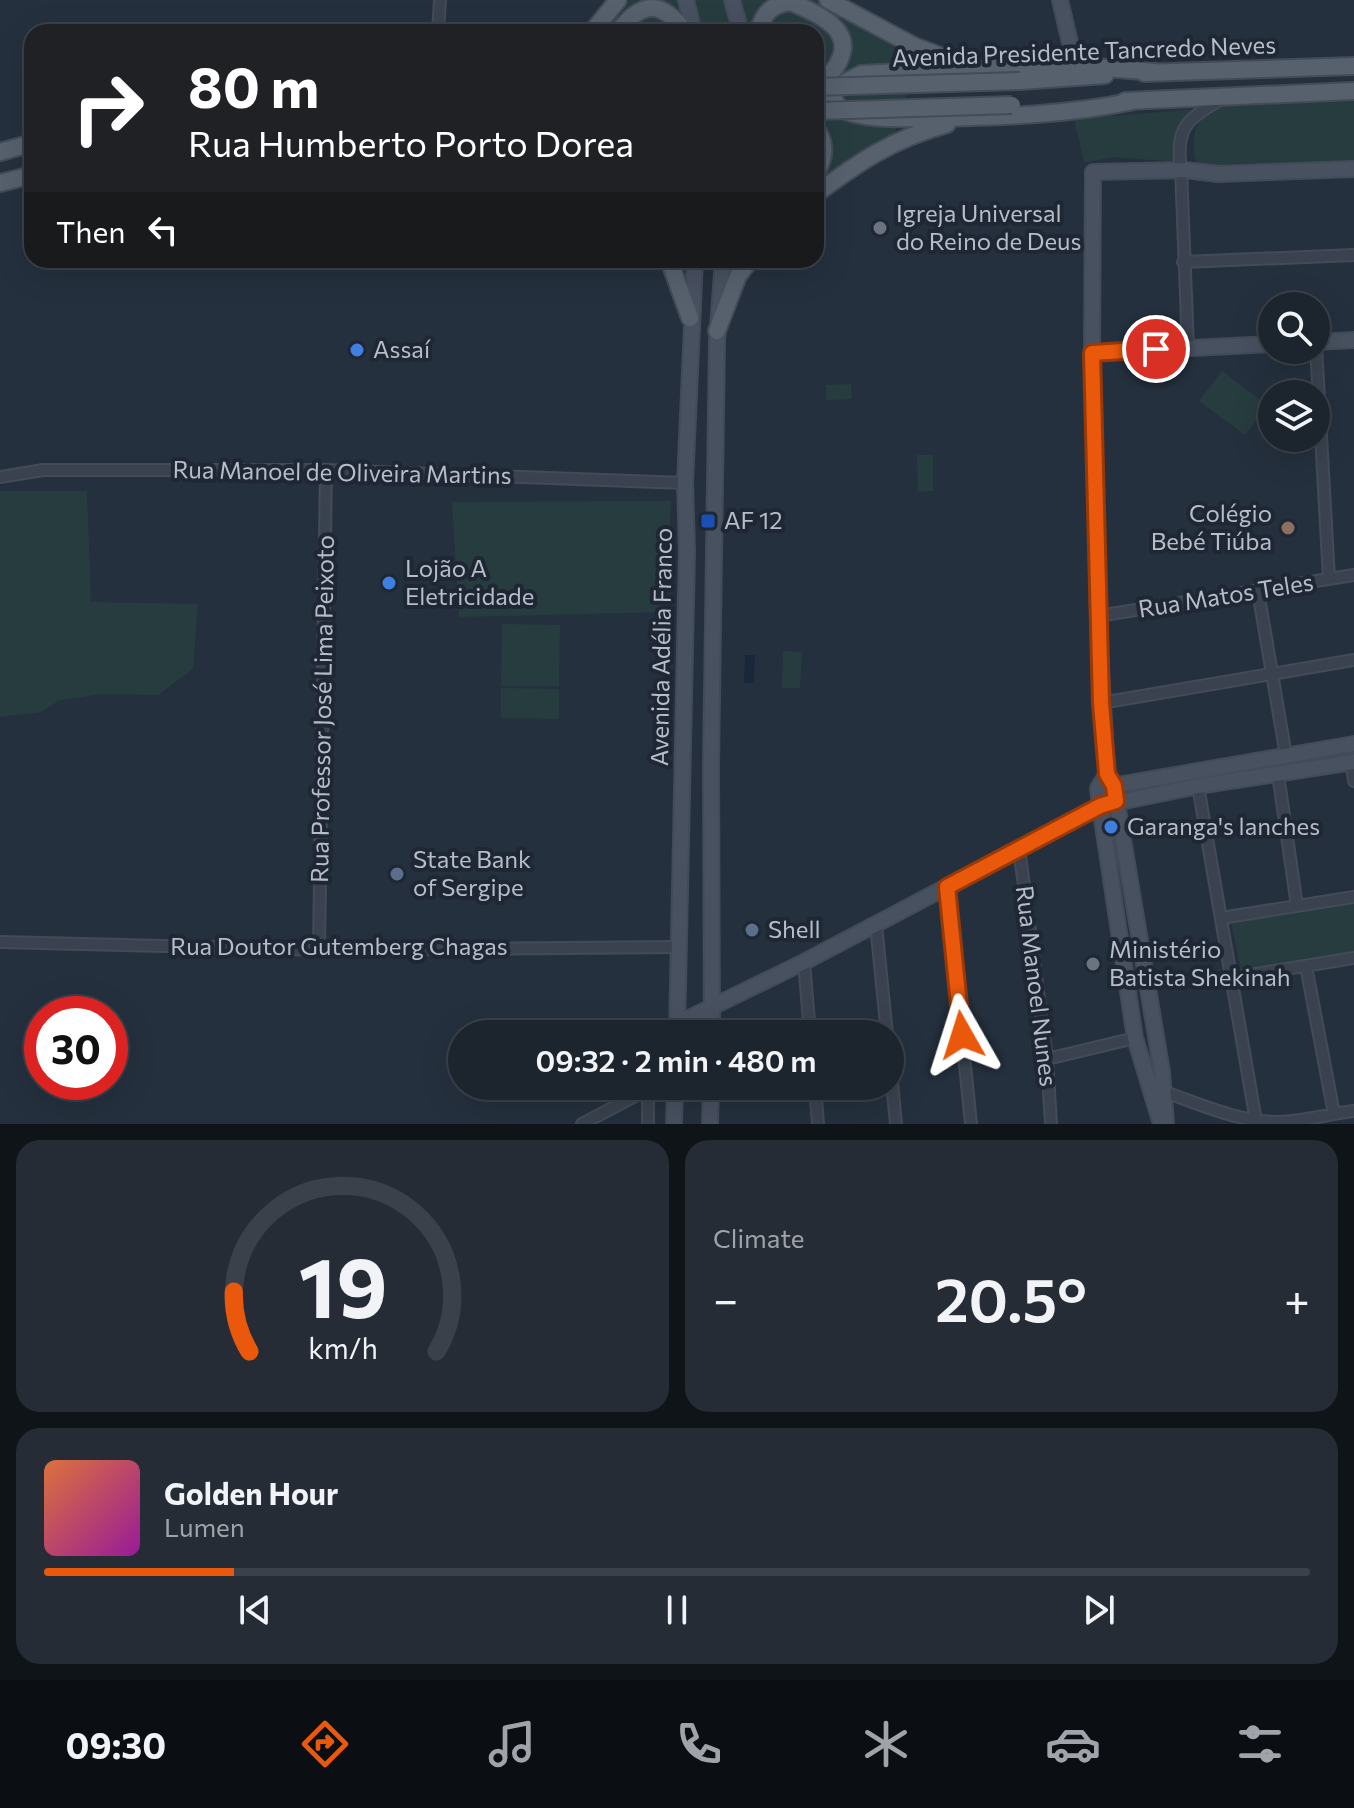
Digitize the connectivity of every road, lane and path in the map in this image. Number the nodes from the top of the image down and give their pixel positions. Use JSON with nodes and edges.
{"nodes":[{"id":1,"x":440,"y":0,"type":"edge"},
{"id":2,"x":618,"y":0,"type":"edge"},
{"id":3,"x":686,"y":0,"type":"edge"},
{"id":4,"x":697,"y":0,"type":"edge"},
{"id":5,"x":732,"y":0,"type":"edge"},
{"id":6,"x":744,"y":0,"type":"edge"},
{"id":7,"x":828,"y":0,"type":"edge"},
{"id":8,"x":1060,"y":0,"type":"edge"},
{"id":9,"x":438,"y":24,"type":"edge"},
{"id":10,"x":598,"y":24,"type":"edge"},
{"id":11,"x":624,"y":24,"type":"edge"},
{"id":12,"x":684,"y":24,"type":"edge"},
{"id":13,"x":689,"y":24,"type":"edge"},
{"id":14,"x":691,"y":24,"type":"edge"},
{"id":15,"x":739,"y":24,"type":"edge"},
{"id":16,"x":742,"y":24,"type":"edge"},
{"id":17,"x":760,"y":24,"type":"edge"},
{"id":18,"x":1075,"y":64,"type":"junction"},
{"id":19,"x":1353,"y":65,"type":"edge"},
{"id":20,"x":976,"y":69,"type":"junction"},
{"id":21,"x":1155,"y":72,"type":"junction"},
{"id":22,"x":824,"y":77,"type":"edge"},
{"id":23,"x":824,"y":87,"type":"edge"},
{"id":24,"x":1354,"y":91,"type":"edge"},
{"id":25,"x":1224,"y":97,"type":"junction"},
{"id":26,"x":1134,"y":101,"type":"junction"},
{"id":27,"x":824,"y":111,"type":"edge"},
{"id":28,"x":969,"y":117,"type":"junction"},
{"id":29,"x":24,"y":145,"type":"edge"},
{"id":30,"x":0,"y":152,"type":"edge"},
{"id":31,"x":1354,"y":169,"type":"edge"},
{"id":32,"x":1181,"y":170,"type":"junction"},
{"id":33,"x":24,"y":177,"type":"edge"},
{"id":34,"x":0,"y":183,"type":"edge"},
{"id":35,"x":824,"y":188,"type":"edge"},
{"id":36,"x":1354,"y":255,"type":"edge"},
{"id":37,"x":1183,"y":262,"type":"junction"},
{"id":38,"x":672,"y":268,"type":"edge"},
{"id":39,"x":694,"y":268,"type":"edge"},
{"id":40,"x":722,"y":268,"type":"edge"},
{"id":41,"x":744,"y":268,"type":"edge"},
{"id":42,"x":690,"y":318,"type":"junction"},
{"id":43,"x":717,"y":331,"type":"junction"},
{"id":44,"x":1354,"y":340,"type":"edge"},
{"id":45,"x":1330,"y":343,"type":"edge"},
{"id":46,"x":1258,"y":344,"type":"edge"},
{"id":47,"x":1188,"y":347,"type":"junction"},
{"id":48,"x":1092,"y":353,"type":"junction"},
{"id":49,"x":1317,"y":364,"type":"edge"},
{"id":50,"x":326,"y":470,"type":"junction"},
{"id":51,"x":0,"y":477,"type":"edge"},
{"id":52,"x":685,"y":483,"type":"junction"},
{"id":53,"x":1354,"y":575,"type":"edge"},
{"id":54,"x":1329,"y":579,"type":"junction"},
{"id":55,"x":1258,"y":591,"type":"junction"},
{"id":56,"x":1098,"y":616,"type":"junction"},
{"id":57,"x":1354,"y":660,"type":"edge"},
{"id":58,"x":1273,"y":673,"type":"junction"},
{"id":59,"x":1101,"y":703,"type":"junction"},
{"id":60,"x":1354,"y":744,"type":"edge"},
{"id":61,"x":1286,"y":756,"type":"junction"},
{"id":62,"x":1352,"y":762,"type":"edge"},
{"id":63,"x":1278,"y":774,"type":"junction"},
{"id":64,"x":1354,"y":781,"type":"edge"},
{"id":65,"x":1198,"y":786,"type":"junction"},
{"id":66,"x":1109,"y":787,"type":"junction"},
{"id":67,"x":1100,"y":806,"type":"junction"},
{"id":68,"x":1019,"y":848,"type":"junction"},
{"id":69,"x":947,"y":887,"type":"junction"},
{"id":70,"x":1354,"y":897,"type":"edge"},
{"id":71,"x":1297,"y":906,"type":"junction"},
{"id":72,"x":1221,"y":918,"type":"junction"},
{"id":73,"x":876,"y":925,"type":"junction"},
{"id":74,"x":0,"y":942,"type":"edge"},
{"id":75,"x":678,"y":947,"type":"junction"},
{"id":76,"x":319,"y":949,"type":"junction"},
{"id":77,"x":1354,"y":958,"type":"edge"},
{"id":78,"x":804,"y":962,"type":"junction"},
{"id":79,"x":1306,"y":966,"type":"junction"},
{"id":80,"x":1231,"y":978,"type":"junction"},
{"id":81,"x":713,"y":1008,"type":"junction"},
{"id":82,"x":678,"y":1020,"type":"edge"},
{"id":83,"x":693,"y":1020,"type":"edge"},
{"id":84,"x":713,"y":1020,"type":"edge"},
{"id":85,"x":809,"y":1020,"type":"edge"},
{"id":86,"x":886,"y":1020,"type":"edge"},
{"id":87,"x":1135,"y":1038,"type":"junction"},
{"id":88,"x":1047,"y":1059,"type":"junction"},
{"id":89,"x":1162,"y":1072,"type":"junction"},
{"id":90,"x":1144,"y":1075,"type":"junction"},
{"id":91,"x":1165,"y":1092,"type":"junction"},
{"id":92,"x":628,"y":1100,"type":"edge"},
{"id":93,"x":650,"y":1100,"type":"edge"},
{"id":94,"x":675,"y":1100,"type":"edge"},
{"id":95,"x":711,"y":1100,"type":"edge"},
{"id":96,"x":816,"y":1100,"type":"edge"},
{"id":97,"x":894,"y":1100,"type":"edge"},
{"id":98,"x":1354,"y":1111,"type":"edge"},
{"id":99,"x":1334,"y":1114,"type":"junction"},
{"id":100,"x":1256,"y":1121,"type":"junction"},
{"id":101,"x":1296,"y":1122,"type":"edge"},
{"id":102,"x":582,"y":1124,"type":"edge"},
{"id":103,"x":648,"y":1124,"type":"edge"},
{"id":104,"x":674,"y":1124,"type":"edge"},
{"id":105,"x":710,"y":1124,"type":"edge"},
{"id":106,"x":818,"y":1124,"type":"edge"},
{"id":107,"x":896,"y":1124,"type":"edge"},
{"id":108,"x":971,"y":1124,"type":"edge"},
{"id":109,"x":1051,"y":1124,"type":"edge"},
{"id":110,"x":1163,"y":1124,"type":"edge"}],
"edges":[{"from":1,"to":9,"type":"street"},
{"from":2,"to":10,"type":"main road"},
{"from":3,"to":13,"type":"street"},
{"from":4,"to":14,"type":"street"},
{"from":5,"to":15,"type":"street"},
{"from":6,"to":16,"type":"street"},
{"from":7,"to":20,"type":"main road"},
{"from":8,"to":18,"type":"street"},
{"from":11,"to":12,"type":"main road"},
{"from":17,"to":22,"type":"main road"},
{"from":18,"to":20,"type":"main road"},
{"from":18,"to":21,"type":"main road"},
{"from":19,"to":21,"type":"main road","name":"Avenida Presidente Tancredo Neves"},
{"from":20,"to":28,"type":"main road"},
{"from":21,"to":23,"type":"main road","name":"Avenida Presidente Tancredo Neves","bridge":true},
{"from":24,"to":25,"type":"main road","name":"Avenida Presidente Tancredo Neves"},
{"from":25,"to":26,"type":"main road","name":"Avenida Presidente Tancredo Neves"},
{"from":25,"to":32,"type":"street"},
{"from":26,"to":27,"type":"main road","name":"Avenida Presidente Tancredo Neves","bridge":true},
{"from":26,"to":28,"type":"main road"},
{"from":28,"to":35,"type":"main road"},
{"from":29,"to":30,"type":"main road"},
{"from":31,"to":32,"type":"street"},
{"from":32,"to":37,"type":"street"},
{"from":32,"to":48,"type":"street"},
{"from":33,"to":34,"type":"main road"},
{"from":36,"to":37,"type":"street"},
{"from":37,"to":47,"type":"street"},
{"from":38,"to":42,"type":"main road"},
{"from":39,"to":42,"type":"street","name":"Avenida Adélia Franco"},
{"from":40,"to":43,"type":"street"},
{"from":41,"to":43,"type":"main road"},
{"from":42,"to":52,"type":"street","name":"Avenida Adélia Franco"},
{"from":43,"to":81,"type":"street"},
{"from":44,"to":45,"type":"street"},
{"from":46,"to":47,"type":"street"},
{"from":47,"to":48,"type":"street"},
{"from":48,"to":56,"type":"street"},
{"from":49,"to":54,"type":"street"},
{"from":50,"to":51,"type":"street","name":"Rua Manoel de Oliveira Martins"},
{"from":50,"to":52,"type":"street","name":"Rua Manoel de Oliveira Martins"},
{"from":50,"to":76,"type":"street","name":"Rua Professor José Lima Peixoto"},
{"from":52,"to":75,"type":"street","name":"Avenida Adélia Franco"},
{"from":53,"to":54,"type":"street","name":"Rua Matos Teles"},
{"from":54,"to":55,"type":"street","name":"Rua Matos Teles"},
{"from":55,"to":56,"type":"street","name":"Rua Matos Teles"},
{"from":55,"to":58,"type":"street"},
{"from":56,"to":59,"type":"street"},
{"from":57,"to":58,"type":"street"},
{"from":58,"to":59,"type":"street"},
{"from":58,"to":61,"type":"street"},
{"from":59,"to":66,"type":"street"},
{"from":60,"to":61,"type":"street"},
{"from":61,"to":66,"type":"street"},
{"from":62,"to":63,"type":"street"},
{"from":62,"to":64,"type":"street"},
{"from":63,"to":65,"type":"street"},
{"from":63,"to":71,"type":"street"},
{"from":65,"to":66,"type":"street"},
{"from":65,"to":72,"type":"street"},
{"from":66,"to":67,"type":"street"},
{"from":66,"to":89,"type":"street"},
{"from":67,"to":68,"type":"street"},
{"from":67,"to":87,"type":"street"},
{"from":68,"to":69,"type":"street"},
{"from":68,"to":88,"type":"street","name":"Rua Manoel Nunes"},
{"from":69,"to":73,"type":"street"},
{"from":69,"to":108,"type":"street"},
{"from":70,"to":71,"type":"street"},
{"from":71,"to":72,"type":"street"},
{"from":72,"to":80,"type":"street"},
{"from":73,"to":78,"type":"street"},
{"from":73,"to":86,"type":"street"},
{"from":74,"to":76,"type":"street","name":"Rua Doutor Gutemberg Chagas"},
{"from":75,"to":76,"type":"street","name":"Rua Doutor Gutemberg Chagas"},
{"from":75,"to":82,"type":"street","name":"Avenida Adélia Franco"},
{"from":77,"to":79,"type":"street"},
{"from":78,"to":81,"type":"street"},
{"from":78,"to":85,"type":"street"},
{"from":79,"to":80,"type":"street"},
{"from":79,"to":99,"type":"street"},
{"from":80,"to":100,"type":"street"},
{"from":81,"to":83,"type":"street"},
{"from":81,"to":84,"type":"street"},
{"from":87,"to":88,"type":"street"},
{"from":87,"to":90,"type":"street"},
{"from":88,"to":109,"type":"street","name":"Rua Manoel Nunes"},
{"from":89,"to":90,"type":"street"},
{"from":89,"to":91,"type":"street"},
{"from":90,"to":110,"type":"street"},
{"from":91,"to":100,"type":"street"},
{"from":91,"to":110,"type":"street"},
{"from":92,"to":102,"type":"street"},
{"from":93,"to":103,"type":"street"},
{"from":94,"to":104,"type":"street"},
{"from":95,"to":105,"type":"street"},
{"from":96,"to":106,"type":"street"},
{"from":97,"to":107,"type":"street"},
{"from":98,"to":99,"type":"street"},
{"from":99,"to":101,"type":"street"},
{"from":100,"to":101,"type":"street"}]}
